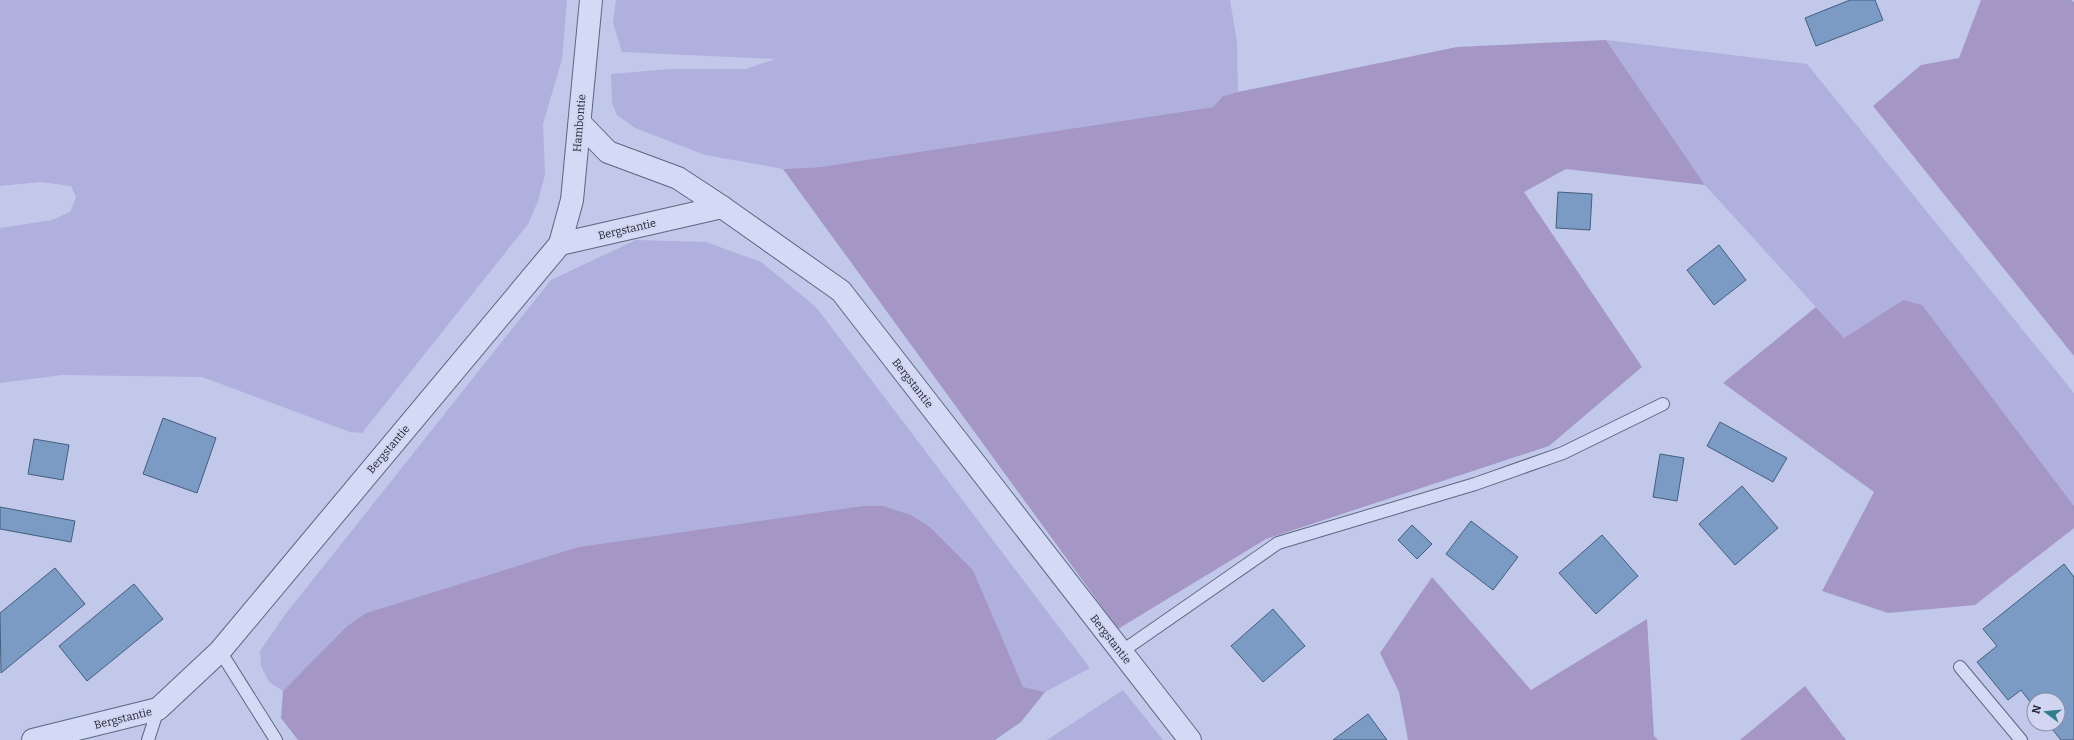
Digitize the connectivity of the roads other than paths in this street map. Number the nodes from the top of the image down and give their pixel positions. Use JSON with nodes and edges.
{"nodes":[{"id":1,"x":591,"y":0,"type":"edge"},
{"id":2,"x":580,"y":123,"type":"junction"},
{"id":3,"x":722,"y":207,"type":"junction"},
{"id":4,"x":560,"y":244,"type":"junction"},
{"id":5,"x":1663,"y":404,"type":"dead end"},
{"id":6,"x":220,"y":651,"type":"junction"},
{"id":7,"x":1121,"y":652,"type":"junction"},
{"id":8,"x":1960,"y":667,"type":"dead end"},
{"id":9,"x":158,"y":709,"type":"junction"},
{"id":10,"x":34,"y":740,"type":"edge"},
{"id":11,"x":148,"y":740,"type":"edge"},
{"id":12,"x":276,"y":740,"type":"edge"},
{"id":13,"x":1190,"y":740,"type":"edge"},
{"id":14,"x":2021,"y":740,"type":"edge"}],
"edges":[{"from":1,"to":2,"type":"street","name":"Hambontie"},
{"from":2,"to":3,"type":"street"},
{"from":2,"to":4,"type":"street","name":"Hambontie"},
{"from":3,"to":4,"type":"street","name":"Bergstantie"},
{"from":3,"to":7,"type":"street","name":"Bergstantie"},
{"from":4,"to":6,"type":"street","name":"Bergstantie"},
{"from":5,"to":7,"type":"lane"},
{"from":6,"to":9,"type":"street","name":"Bergstantie"},
{"from":6,"to":12,"type":"lane"},
{"from":7,"to":13,"type":"street","name":"Bergstantie"},
{"from":8,"to":14,"type":"lane"},
{"from":9,"to":10,"type":"street","name":"Bergstantie"},
{"from":9,"to":11,"type":"lane"}]}
